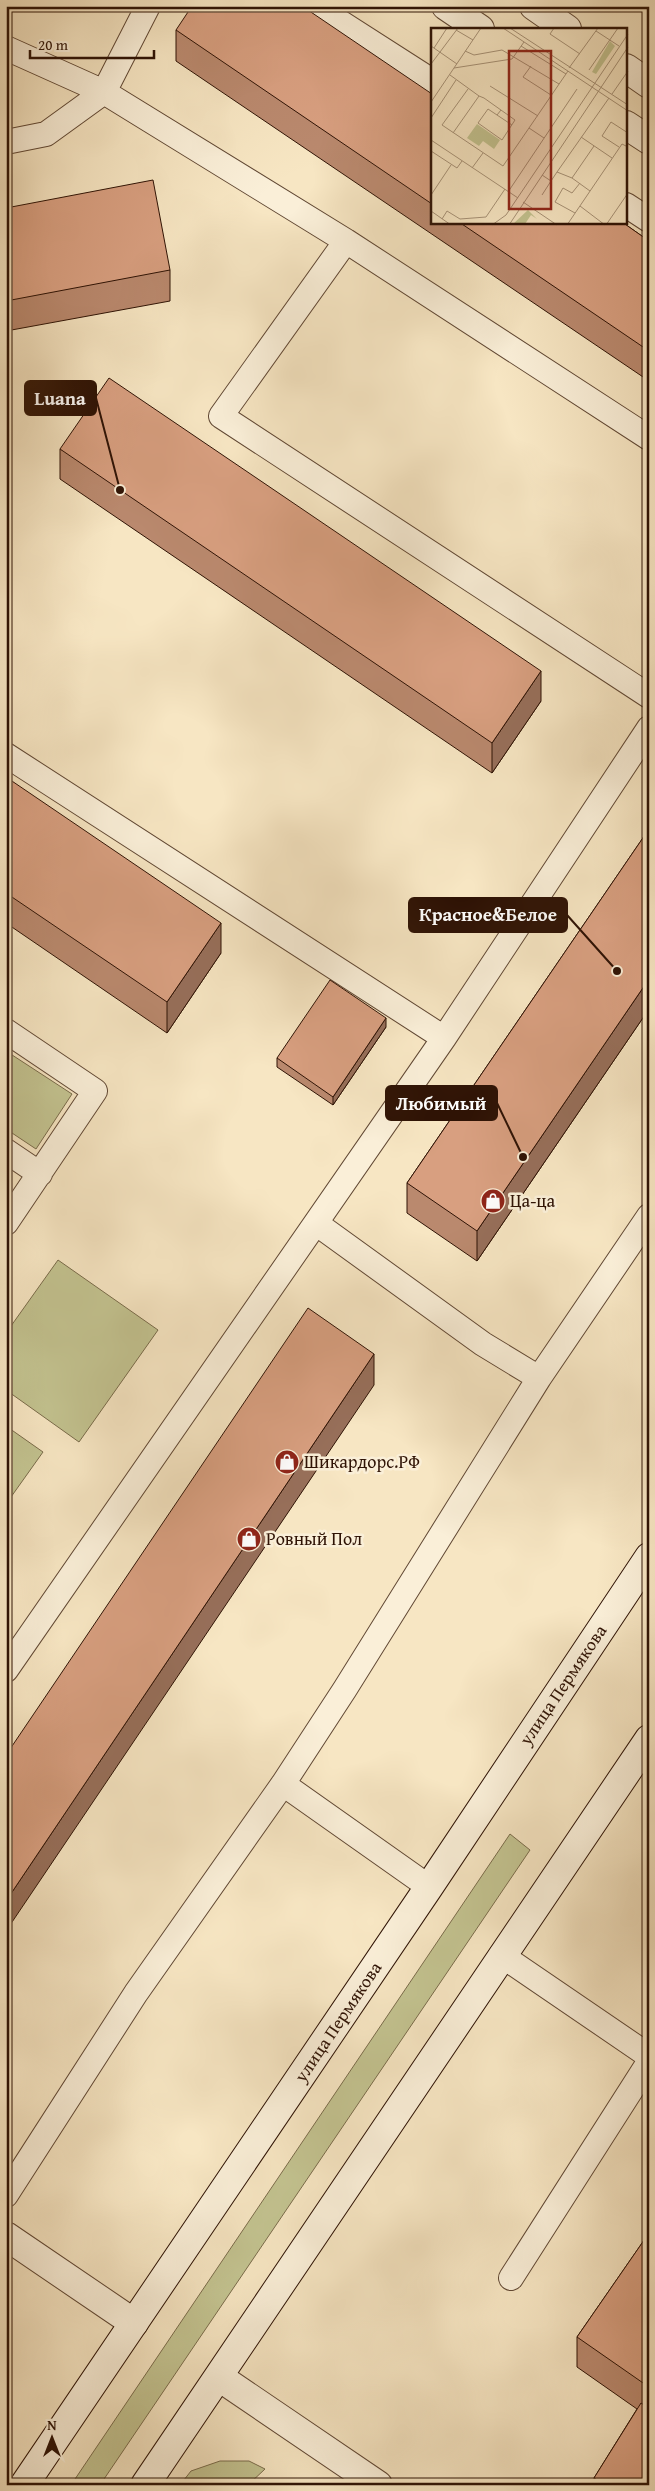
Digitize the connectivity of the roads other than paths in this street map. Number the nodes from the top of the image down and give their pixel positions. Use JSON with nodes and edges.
{"nodes":[{"id":1,"x":148,"y":6,"type":"edge"},
{"id":2,"x":315,"y":6,"type":"edge"},
{"id":3,"x":446,"y":6,"type":"edge"},
{"id":4,"x":534,"y":6,"type":"edge"},
{"id":5,"x":479,"y":28,"type":"edge"},
{"id":6,"x":566,"y":28,"type":"edge"},
{"id":7,"x":6,"y":48,"type":"edge"},
{"id":8,"x":628,"y":69,"type":"edge"},
{"id":9,"x":431,"y":81,"type":"edge"},
{"id":10,"x":649,"y":84,"type":"edge"},
{"id":11,"x":104,"y":92,"type":"junction"},
{"id":12,"x":628,"y":126,"type":"edge"},
{"id":13,"x":649,"y":140,"type":"edge"},
{"id":14,"x":6,"y":142,"type":"edge"},
{"id":15,"x":628,"y":207,"type":"edge"},
{"id":16,"x":649,"y":220,"type":"edge"},
{"id":17,"x":346,"y":241,"type":"junction"},
{"id":18,"x":649,"y":438,"type":"edge"},
{"id":19,"x":649,"y":696,"type":"edge"},
{"id":20,"x":649,"y":728,"type":"edge"},
{"id":21,"x":6,"y":755,"type":"edge"},
{"id":22,"x":6,"y":1031,"type":"edge"},
{"id":23,"x":444,"y":1038,"type":"junction"},
{"id":24,"x":6,"y":1151,"type":"edge"},
{"id":25,"x":40,"y":1174,"type":"junction"},
{"id":26,"x":649,"y":1216,"type":"edge"},
{"id":27,"x":6,"y":1223,"type":"edge"},
{"id":28,"x":317,"y":1224,"type":"junction"},
{"id":29,"x":539,"y":1378,"type":"junction"},
{"id":30,"x":649,"y":1557,"type":"edge"},
{"id":31,"x":6,"y":1670,"type":"edge"},
{"id":32,"x":649,"y":1739,"type":"edge"},
{"id":33,"x":283,"y":1784,"type":"junction"},
{"id":34,"x":429,"y":1887,"type":"junction"},
{"id":35,"x":501,"y":1955,"type":"junction"},
{"id":36,"x":649,"y":2056,"type":"edge"},
{"id":37,"x":649,"y":2062,"type":"edge"},
{"id":38,"x":6,"y":2195,"type":"edge"},
{"id":39,"x":6,"y":2236,"type":"edge"},
{"id":40,"x":511,"y":2278,"type":"dead end"},
{"id":41,"x":134,"y":2323,"type":"junction"},
{"id":42,"x":219,"y":2377,"type":"junction"},
{"id":43,"x":24,"y":2485,"type":"edge"},
{"id":44,"x":145,"y":2485,"type":"edge"},
{"id":45,"x":378,"y":2485,"type":"edge"}],
"edges":[{"from":1,"to":11,"type":"lane"},
{"from":2,"to":9,"type":"lane"},
{"from":3,"to":5,"type":"main road"},
{"from":4,"to":6,"type":"main road"},
{"from":7,"to":11,"type":"lane"},
{"from":8,"to":10,"type":"main road"},
{"from":11,"to":14,"type":"lane"},
{"from":11,"to":17,"type":"lane"},
{"from":12,"to":13,"type":"main road"},
{"from":15,"to":16,"type":"lane"},
{"from":17,"to":18,"type":"lane"},
{"from":17,"to":19,"type":"lane"},
{"from":20,"to":23,"type":"lane"},
{"from":21,"to":23,"type":"lane"},
{"from":22,"to":25,"type":"lane"},
{"from":23,"to":28,"type":"lane"},
{"from":24,"to":25,"type":"lane"},
{"from":25,"to":27,"type":"lane"},
{"from":26,"to":29,"type":"lane"},
{"from":28,"to":29,"type":"lane"},
{"from":28,"to":31,"type":"lane"},
{"from":29,"to":33,"type":"lane"},
{"from":30,"to":34,"type":"main road","name":"улица Пермякова"},
{"from":32,"to":35,"type":"main road"},
{"from":33,"to":34,"type":"lane"},
{"from":33,"to":38,"type":"lane"},
{"from":34,"to":41,"type":"main road","name":"улица Пермякова"},
{"from":35,"to":36,"type":"lane"},
{"from":35,"to":42,"type":"main road"},
{"from":37,"to":40,"type":"lane"},
{"from":39,"to":41,"type":"main road"},
{"from":41,"to":43,"type":"main road","name":"улица Пермякова"},
{"from":42,"to":44,"type":"main road"},
{"from":42,"to":45,"type":"main road"}]}
